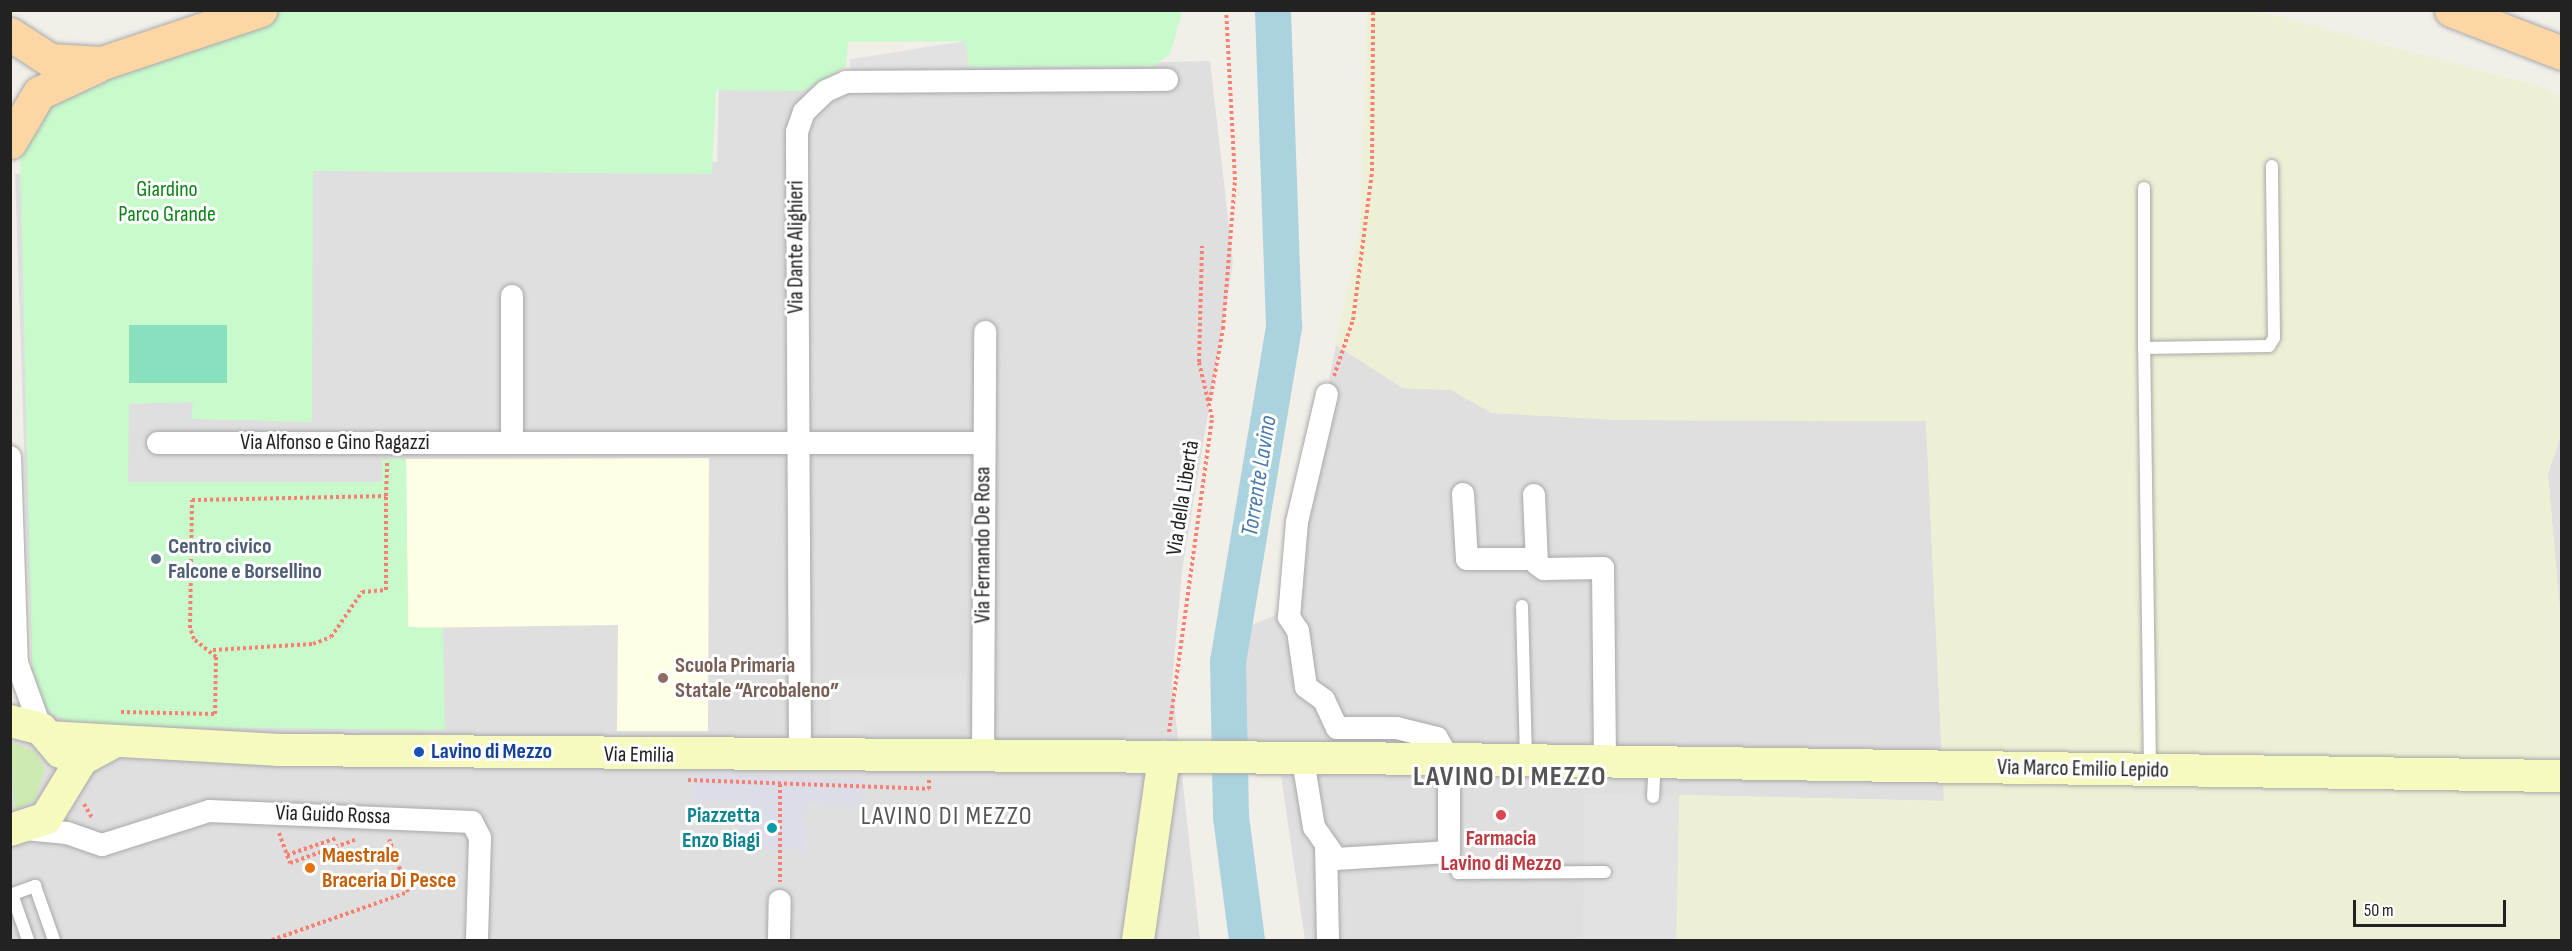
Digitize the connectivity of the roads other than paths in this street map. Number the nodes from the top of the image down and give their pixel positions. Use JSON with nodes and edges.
{"nodes":[{"id":1,"x":260,"y":10,"type":"edge"},
{"id":2,"x":2451,"y":10,"type":"edge"},
{"id":3,"x":10,"y":34,"type":"edge"},
{"id":4,"x":2562,"y":53,"type":"edge"},
{"id":5,"x":102,"y":63,"type":"junction"},
{"id":6,"x":1167,"y":80,"type":"dead end"},
{"id":7,"x":10,"y":142,"type":"edge"},
{"id":8,"x":2272,"y":166,"type":"dead end"},
{"id":9,"x":2144,"y":188,"type":"dead end"},
{"id":10,"x":512,"y":296,"type":"dead end"},
{"id":11,"x":985,"y":332,"type":"dead end"},
{"id":12,"x":2144,"y":348,"type":"junction"},
{"id":13,"x":1327,"y":394,"type":"road end"},
{"id":14,"x":158,"y":443,"type":"dead end"},
{"id":15,"x":512,"y":443,"type":"junction"},
{"id":16,"x":795,"y":443,"type":"junction"},
{"id":17,"x":982,"y":443,"type":"junction"},
{"id":18,"x":10,"y":458,"type":"edge"},
{"id":19,"x":1462,"y":495,"type":"dead end"},
{"id":20,"x":1534,"y":495,"type":"dead end"},
{"id":21,"x":1535,"y":559,"type":"junction"},
{"id":22,"x":1522,"y":606,"type":"dead end"},
{"id":23,"x":14,"y":672,"type":"edge"},
{"id":24,"x":10,"y":722,"type":"edge"},
{"id":25,"x":117,"y":727,"type":"junction"},
{"id":26,"x":45,"y":733,"type":"junction"},
{"id":27,"x":790,"y":757,"type":"junction"},
{"id":28,"x":1172,"y":757,"type":"junction"},
{"id":29,"x":983,"y":759,"type":"junction"},
{"id":30,"x":1449,"y":759,"type":"junction"},
{"id":31,"x":1303,"y":760,"type":"junction"},
{"id":32,"x":1526,"y":761,"type":"junction"},
{"id":33,"x":1605,"y":762,"type":"junction"},
{"id":34,"x":1655,"y":763,"type":"junction"},
{"id":35,"x":2150,"y":770,"type":"junction"},
{"id":36,"x":2562,"y":776,"type":"edge"},
{"id":37,"x":62,"y":795,"type":"junction"},
{"id":38,"x":1653,"y":797,"type":"dead end"},
{"id":39,"x":17,"y":830,"type":"edge"},
{"id":40,"x":81,"y":838,"type":"junction"},
{"id":41,"x":1326,"y":845,"type":"junction"},
{"id":42,"x":1449,"y":852,"type":"junction"},
{"id":43,"x":1605,"y":872,"type":"dead end"},
{"id":44,"x":11,"y":895,"type":"edge"},
{"id":45,"x":780,"y":901,"type":"road end"},
{"id":46,"x":28,"y":940,"type":"edge"},
{"id":47,"x":54,"y":940,"type":"edge"},
{"id":48,"x":477,"y":940,"type":"edge"},
{"id":49,"x":779,"y":940,"type":"edge"},
{"id":50,"x":1138,"y":940,"type":"edge"},
{"id":51,"x":1328,"y":940,"type":"edge"}],
"edges":[{"from":1,"to":5,"type":"main road"},
{"from":2,"to":4,"type":"main road"},
{"from":3,"to":5,"type":"main road"},
{"from":5,"to":7,"type":"main road"},
{"from":6,"to":16,"type":"street","name":"Via Dante Alighieri"},
{"from":8,"to":12,"type":"lane"},
{"from":9,"to":12,"type":"lane"},
{"from":10,"to":15,"type":"street"},
{"from":11,"to":17,"type":"street","name":"Via Fernando De Rosa"},
{"from":12,"to":35,"type":"lane"},
{"from":13,"to":30,"type":"street"},
{"from":14,"to":15,"type":"street","name":"Via Alfonso e Gino Ragazzi"},
{"from":15,"to":16,"type":"street","name":"Via Alfonso e Gino Ragazzi"},
{"from":16,"to":17,"type":"street","name":"Via Alfonso e Gino Ragazzi"},
{"from":16,"to":27,"type":"street","name":"Via Dante Alighieri"},
{"from":17,"to":29,"type":"street","name":"Via Fernando De Rosa"},
{"from":18,"to":23,"type":"street"},
{"from":19,"to":21,"type":"street"},
{"from":20,"to":21,"type":"street"},
{"from":21,"to":33,"type":"street"},
{"from":22,"to":32,"type":"lane"},
{"from":23,"to":26,"type":"street"},
{"from":24,"to":26,"type":"main road","name":"Via Emilia"},
{"from":25,"to":26,"type":"main road","name":"Via Emilia"},
{"from":25,"to":27,"type":"main road","name":"Via Emilia"},
{"from":25,"to":37,"type":"main road"},
{"from":26,"to":37,"type":"main road"},
{"from":27,"to":29,"type":"main road","name":"Via Emilia"},
{"from":28,"to":29,"type":"main road","name":"Via Emilia"},
{"from":28,"to":31,"type":"main road","name":"Via Marco Emilio Lepido"},
{"from":28,"to":50,"type":"main road"},
{"from":30,"to":31,"type":"main road","name":"Via Marco Emilio Lepido"},
{"from":30,"to":32,"type":"main road","name":"Via Marco Emilio Lepido"},
{"from":30,"to":42,"type":"street"},
{"from":31,"to":41,"type":"street"},
{"from":32,"to":33,"type":"main road","name":"Via Marco Emilio Lepido"},
{"from":33,"to":34,"type":"main road","name":"Via Marco Emilio Lepido"},
{"from":34,"to":35,"type":"main road","name":"Via Marco Emilio Lepido"},
{"from":34,"to":38,"type":"lane"},
{"from":35,"to":36,"type":"main road","name":"Via Marco Emilio Lepido"},
{"from":37,"to":39,"type":"main road"},
{"from":37,"to":40,"type":"street"},
{"from":39,"to":40,"type":"street","name":"Via Guido Rossa"},
{"from":40,"to":48,"type":"street","name":"Via Guido Rossa"},
{"from":41,"to":42,"type":"street"},
{"from":41,"to":51,"type":"street"},
{"from":42,"to":43,"type":"lane"},
{"from":44,"to":46,"type":"lane"},
{"from":44,"to":47,"type":"lane"},
{"from":45,"to":49,"type":"street"}]}
